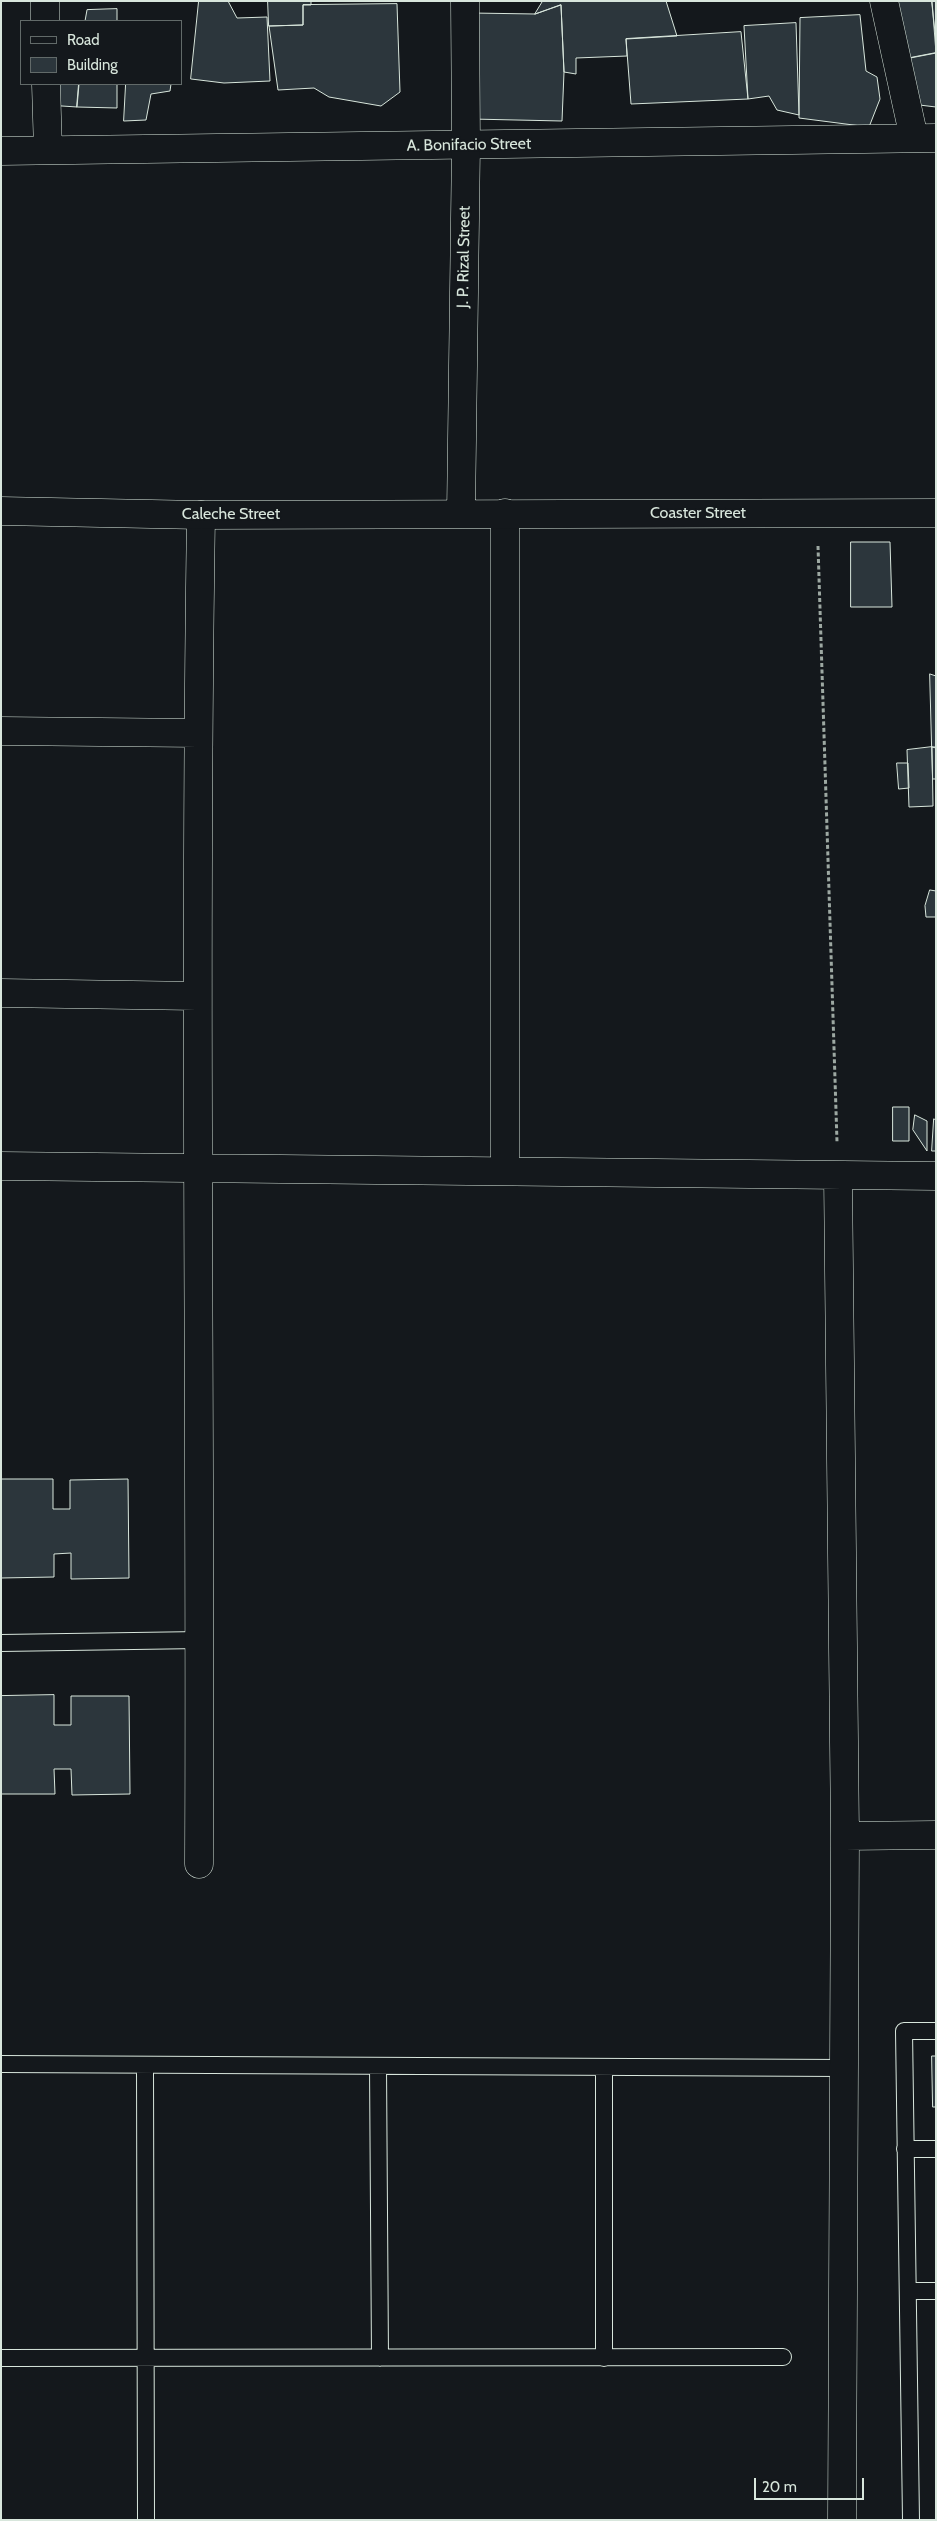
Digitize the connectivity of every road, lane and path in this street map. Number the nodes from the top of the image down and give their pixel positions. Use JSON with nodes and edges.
{"nodes":[{"id":1,"x":45,"y":1,"type":"edge"},
{"id":2,"x":465,"y":1,"type":"edge"},
{"id":3,"x":884,"y":1,"type":"edge"},
{"id":4,"x":45,"y":20,"type":"edge"},
{"id":5,"x":46,"y":85,"type":"edge"},
{"id":6,"x":925,"y":138,"type":"edge"},
{"id":7,"x":466,"y":145,"type":"junction"},
{"id":8,"x":1,"y":150,"type":"edge"},
{"id":9,"x":48,"y":150,"type":"junction"},
{"id":10,"x":1,"y":511,"type":"edge"},
{"id":11,"x":461,"y":513,"type":"junction"},
{"id":12,"x":505,"y":513,"type":"junction"},
{"id":13,"x":816,"y":514,"type":"junction"},
{"id":14,"x":936,"y":514,"type":"edge"},
{"id":15,"x":201,"y":515,"type":"junction"},
{"id":16,"x":1,"y":731,"type":"edge"},
{"id":17,"x":198,"y":733,"type":"junction"},
{"id":18,"x":1,"y":993,"type":"edge"},
{"id":19,"x":197,"y":996,"type":"junction"},
{"id":20,"x":1,"y":1166,"type":"edge"},
{"id":21,"x":196,"y":1167,"type":"junction"},
{"id":22,"x":505,"y":1171,"type":"junction"},
{"id":23,"x":838,"y":1175,"type":"junction"},
{"id":24,"x":936,"y":1176,"type":"edge"},
{"id":25,"x":200,"y":1640,"type":"junction"},
{"id":26,"x":1,"y":1643,"type":"edge"},
{"id":27,"x":846,"y":1836,"type":"junction"},
{"id":28,"x":936,"y":1836,"type":"edge"},
{"id":29,"x":199,"y":1864,"type":"dead end"},
{"id":30,"x":936,"y":2030,"type":"edge"},
{"id":31,"x":1,"y":2064,"type":"edge"},
{"id":32,"x":145,"y":2065,"type":"junction"},
{"id":33,"x":378,"y":2066,"type":"junction"},
{"id":34,"x":604,"y":2067,"type":"junction"},
{"id":35,"x":843,"y":2068,"type":"junction"},
{"id":36,"x":905,"y":2149,"type":"junction"},
{"id":37,"x":936,"y":2149,"type":"edge"},
{"id":38,"x":908,"y":2291,"type":"junction"},
{"id":39,"x":936,"y":2291,"type":"edge"},
{"id":40,"x":783,"y":2357,"type":"dead end"},
{"id":41,"x":1,"y":2358,"type":"edge"},
{"id":42,"x":146,"y":2358,"type":"junction"},
{"id":43,"x":380,"y":2358,"type":"junction"},
{"id":44,"x":604,"y":2358,"type":"junction"},
{"id":45,"x":146,"y":2520,"type":"edge"},
{"id":46,"x":842,"y":2520,"type":"edge"},
{"id":47,"x":911,"y":2520,"type":"edge"}],
"edges":[{"from":1,"to":4,"type":"street"},
{"from":2,"to":7,"type":"street","name":"J. P. Rizal Street"},
{"from":3,"to":6,"type":"street"},
{"from":5,"to":9,"type":"street"},
{"from":6,"to":7,"type":"street","name":"A. Bonifacio Street"},
{"from":7,"to":9,"type":"street","name":"A. Bonifacio Street"},
{"from":7,"to":11,"type":"street","name":"J. P. Rizal Street"},
{"from":8,"to":9,"type":"street","name":"A. Bonifacio Street"},
{"from":10,"to":15,"type":"street","name":"Caleche Street"},
{"from":11,"to":12,"type":"street","name":"Coaster Street"},
{"from":11,"to":15,"type":"street","name":"Caleche Street"},
{"from":12,"to":13,"type":"street","name":"Coaster Street"},
{"from":12,"to":22,"type":"street"},
{"from":13,"to":14,"type":"street","name":"Coaster Street"},
{"from":13,"to":23,"type":"path"},
{"from":15,"to":17,"type":"street"},
{"from":16,"to":17,"type":"street"},
{"from":17,"to":19,"type":"street"},
{"from":18,"to":19,"type":"street"},
{"from":19,"to":21,"type":"street"},
{"from":20,"to":21,"type":"street"},
{"from":21,"to":22,"type":"street"},
{"from":21,"to":25,"type":"street"},
{"from":22,"to":23,"type":"street"},
{"from":23,"to":24,"type":"street"},
{"from":23,"to":27,"type":"street"},
{"from":25,"to":26,"type":"lane"},
{"from":25,"to":29,"type":"street"},
{"from":27,"to":28,"type":"street"},
{"from":27,"to":35,"type":"street"},
{"from":30,"to":36,"type":"lane"},
{"from":31,"to":32,"type":"lane"},
{"from":32,"to":33,"type":"lane"},
{"from":32,"to":42,"type":"lane"},
{"from":33,"to":34,"type":"lane"},
{"from":33,"to":43,"type":"lane"},
{"from":34,"to":35,"type":"lane"},
{"from":34,"to":44,"type":"lane"},
{"from":35,"to":46,"type":"street"},
{"from":36,"to":37,"type":"lane"},
{"from":36,"to":38,"type":"lane"},
{"from":38,"to":39,"type":"lane"},
{"from":38,"to":47,"type":"lane"},
{"from":40,"to":44,"type":"lane"},
{"from":41,"to":42,"type":"lane"},
{"from":42,"to":43,"type":"lane"},
{"from":42,"to":45,"type":"lane"},
{"from":43,"to":44,"type":"lane"}]}
